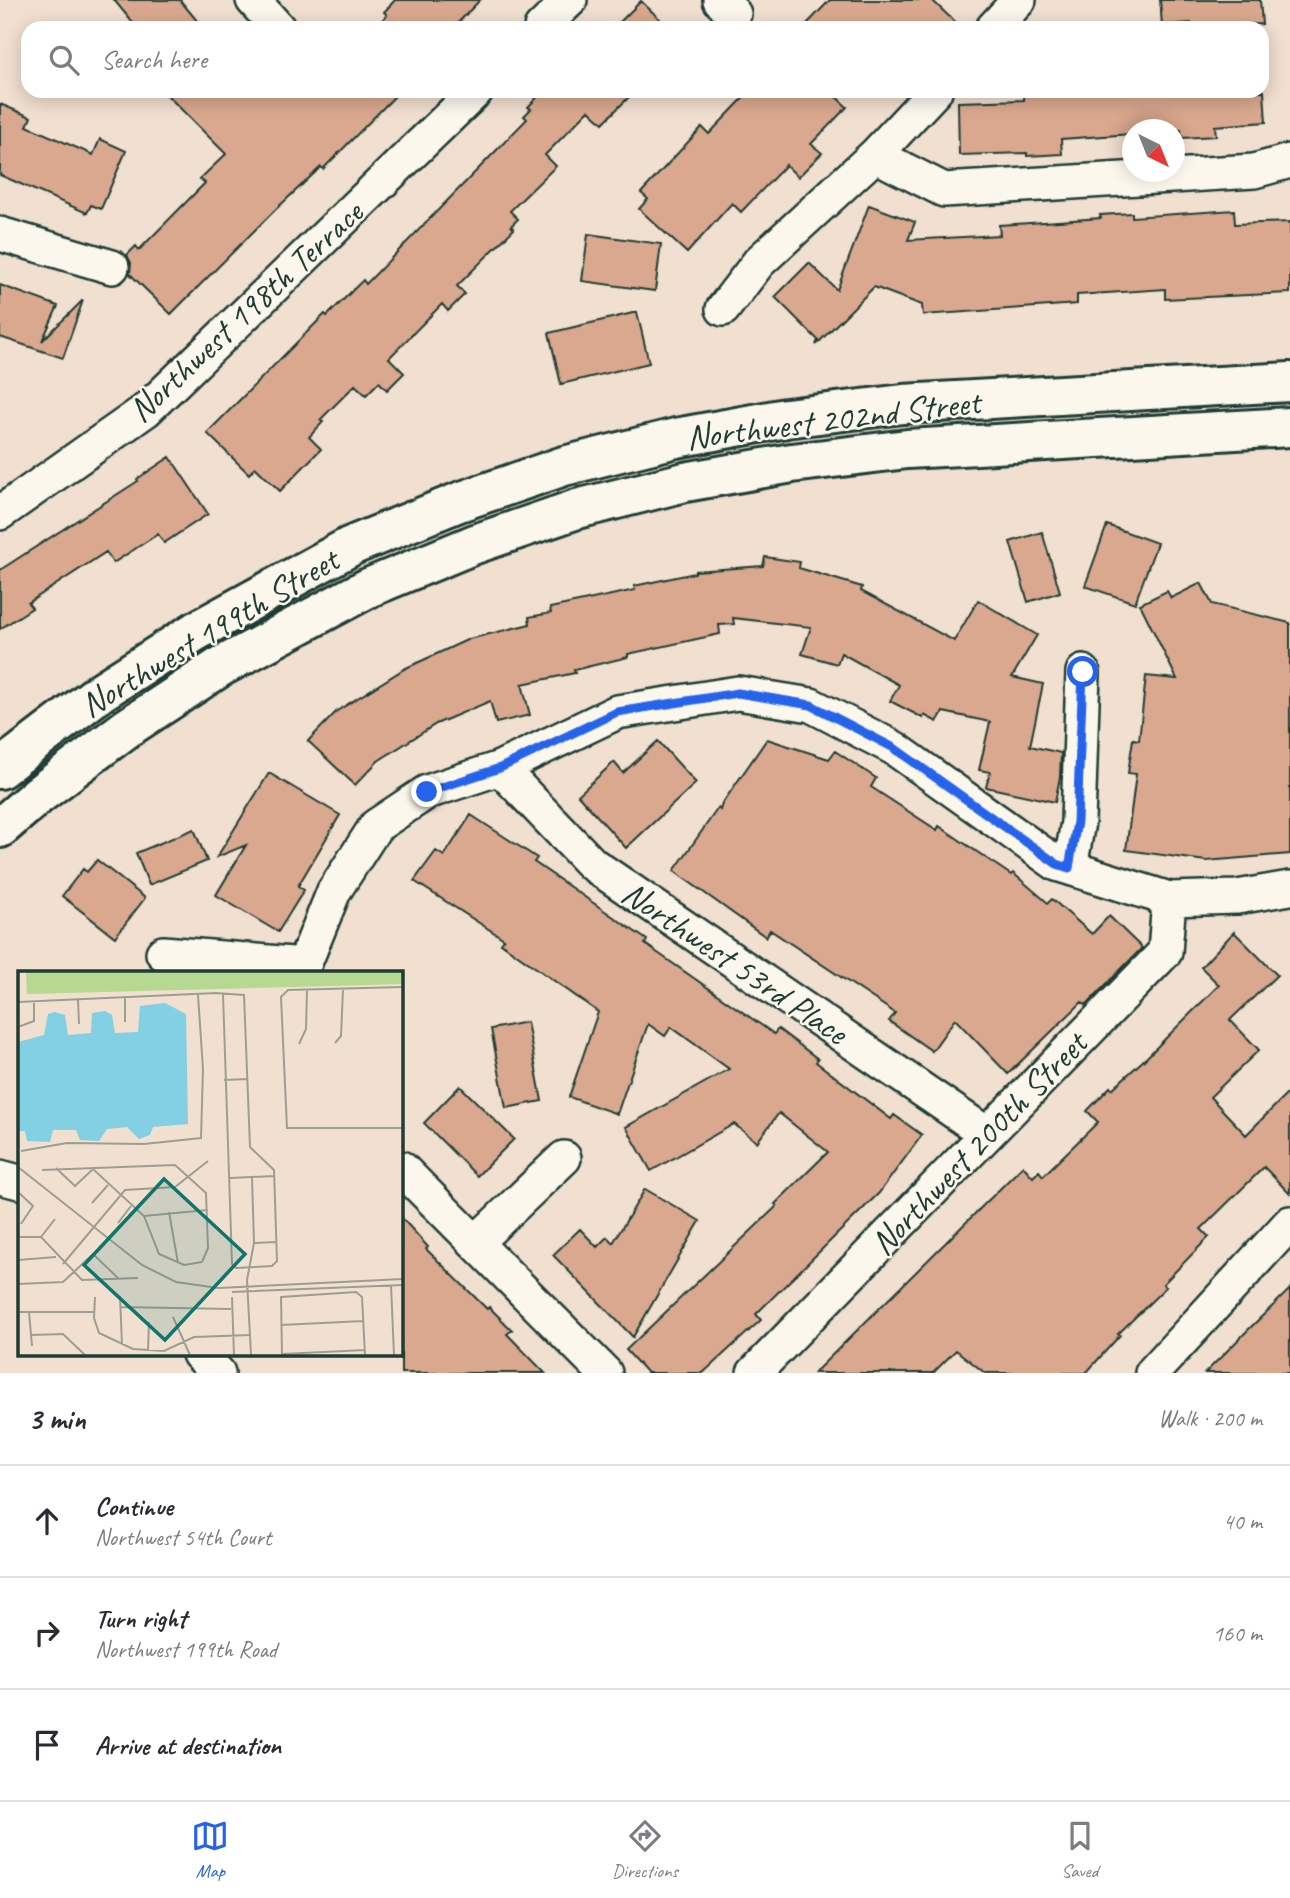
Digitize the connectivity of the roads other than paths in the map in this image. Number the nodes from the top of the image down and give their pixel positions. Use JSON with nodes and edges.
{"nodes":[{"id":1,"x":253,"y":0,"type":"edge"},
{"id":2,"x":570,"y":0,"type":"edge"},
{"id":3,"x":1019,"y":0,"type":"edge"},
{"id":4,"x":272,"y":21,"type":"edge"},
{"id":5,"x":548,"y":21,"type":"edge"},
{"id":6,"x":1000,"y":21,"type":"edge"},
{"id":7,"x":469,"y":98,"type":"edge"},
{"id":8,"x":928,"y":98,"type":"edge"},
{"id":9,"x":875,"y":155,"type":"junction"},
{"id":10,"x":1290,"y":161,"type":"edge"},
{"id":11,"x":0,"y":234,"type":"edge"},
{"id":12,"x":112,"y":267,"type":"dead end"},
{"id":13,"x":723,"y":309,"type":"dead end"},
{"id":14,"x":1290,"y":382,"type":"edge"},
{"id":15,"x":1290,"y":427,"type":"edge"},
{"id":16,"x":0,"y":513,"type":"edge"},
{"id":17,"x":351,"y":546,"type":"joint"},
{"id":18,"x":368,"y":588,"type":"joint"},
{"id":19,"x":1083,"y":672,"type":"dead end"},
{"id":20,"x":500,"y":768,"type":"junction"},
{"id":21,"x":0,"y":769,"type":"edge"},
{"id":22,"x":0,"y":828,"type":"edge"},
{"id":23,"x":1069,"y":868,"type":"junction"},
{"id":24,"x":1290,"y":888,"type":"edge"},
{"id":25,"x":1169,"y":899,"type":"junction"},
{"id":26,"x":163,"y":953,"type":"dead end"},
{"id":27,"x":305,"y":969,"type":"edge"},
{"id":28,"x":987,"y":1134,"type":"junction"},
{"id":29,"x":564,"y":1158,"type":"dead end"},
{"id":30,"x":402,"y":1169,"type":"edge"},
{"id":31,"x":1290,"y":1223,"type":"edge"},
{"id":32,"x":476,"y":1242,"type":"junction"},
{"id":33,"x":202,"y":1356,"type":"edge"},
{"id":34,"x":218,"y":1373,"type":"edge"},
{"id":35,"x":605,"y":1373,"type":"edge"},
{"id":36,"x":754,"y":1373,"type":"edge"},
{"id":37,"x":1152,"y":1373,"type":"edge"}],
"edges":[{"from":1,"to":4,"type":"street"},
{"from":2,"to":5,"type":"street"},
{"from":3,"to":6,"type":"street"},
{"from":7,"to":16,"type":"street","name":"Northwest 198th Terrace"},
{"from":8,"to":9,"type":"street"},
{"from":9,"to":10,"type":"street"},
{"from":9,"to":13,"type":"street"},
{"from":11,"to":12,"type":"street"},
{"from":14,"to":17,"type":"main road","name":"Northwest 202nd Street"},
{"from":15,"to":18,"type":"main road","name":"Northwest 202nd Street"},
{"from":17,"to":21,"type":"main road","name":"Northwest 199th Street"},
{"from":18,"to":22,"type":"main road","name":"Northwest 199th Street"},
{"from":19,"to":23,"type":"street"},
{"from":20,"to":23,"type":"street"},
{"from":20,"to":27,"type":"street"},
{"from":20,"to":28,"type":"street","name":"Northwest 53rd Place"},
{"from":23,"to":25,"type":"street"},
{"from":24,"to":25,"type":"street"},
{"from":25,"to":28,"type":"street","name":"Northwest 200th Street"},
{"from":26,"to":27,"type":"street"},
{"from":28,"to":36,"type":"street","name":"Northwest 200th Street"},
{"from":29,"to":32,"type":"street"},
{"from":30,"to":32,"type":"street"},
{"from":31,"to":37,"type":"street"},
{"from":32,"to":35,"type":"street"},
{"from":33,"to":34,"type":"street"}]}
